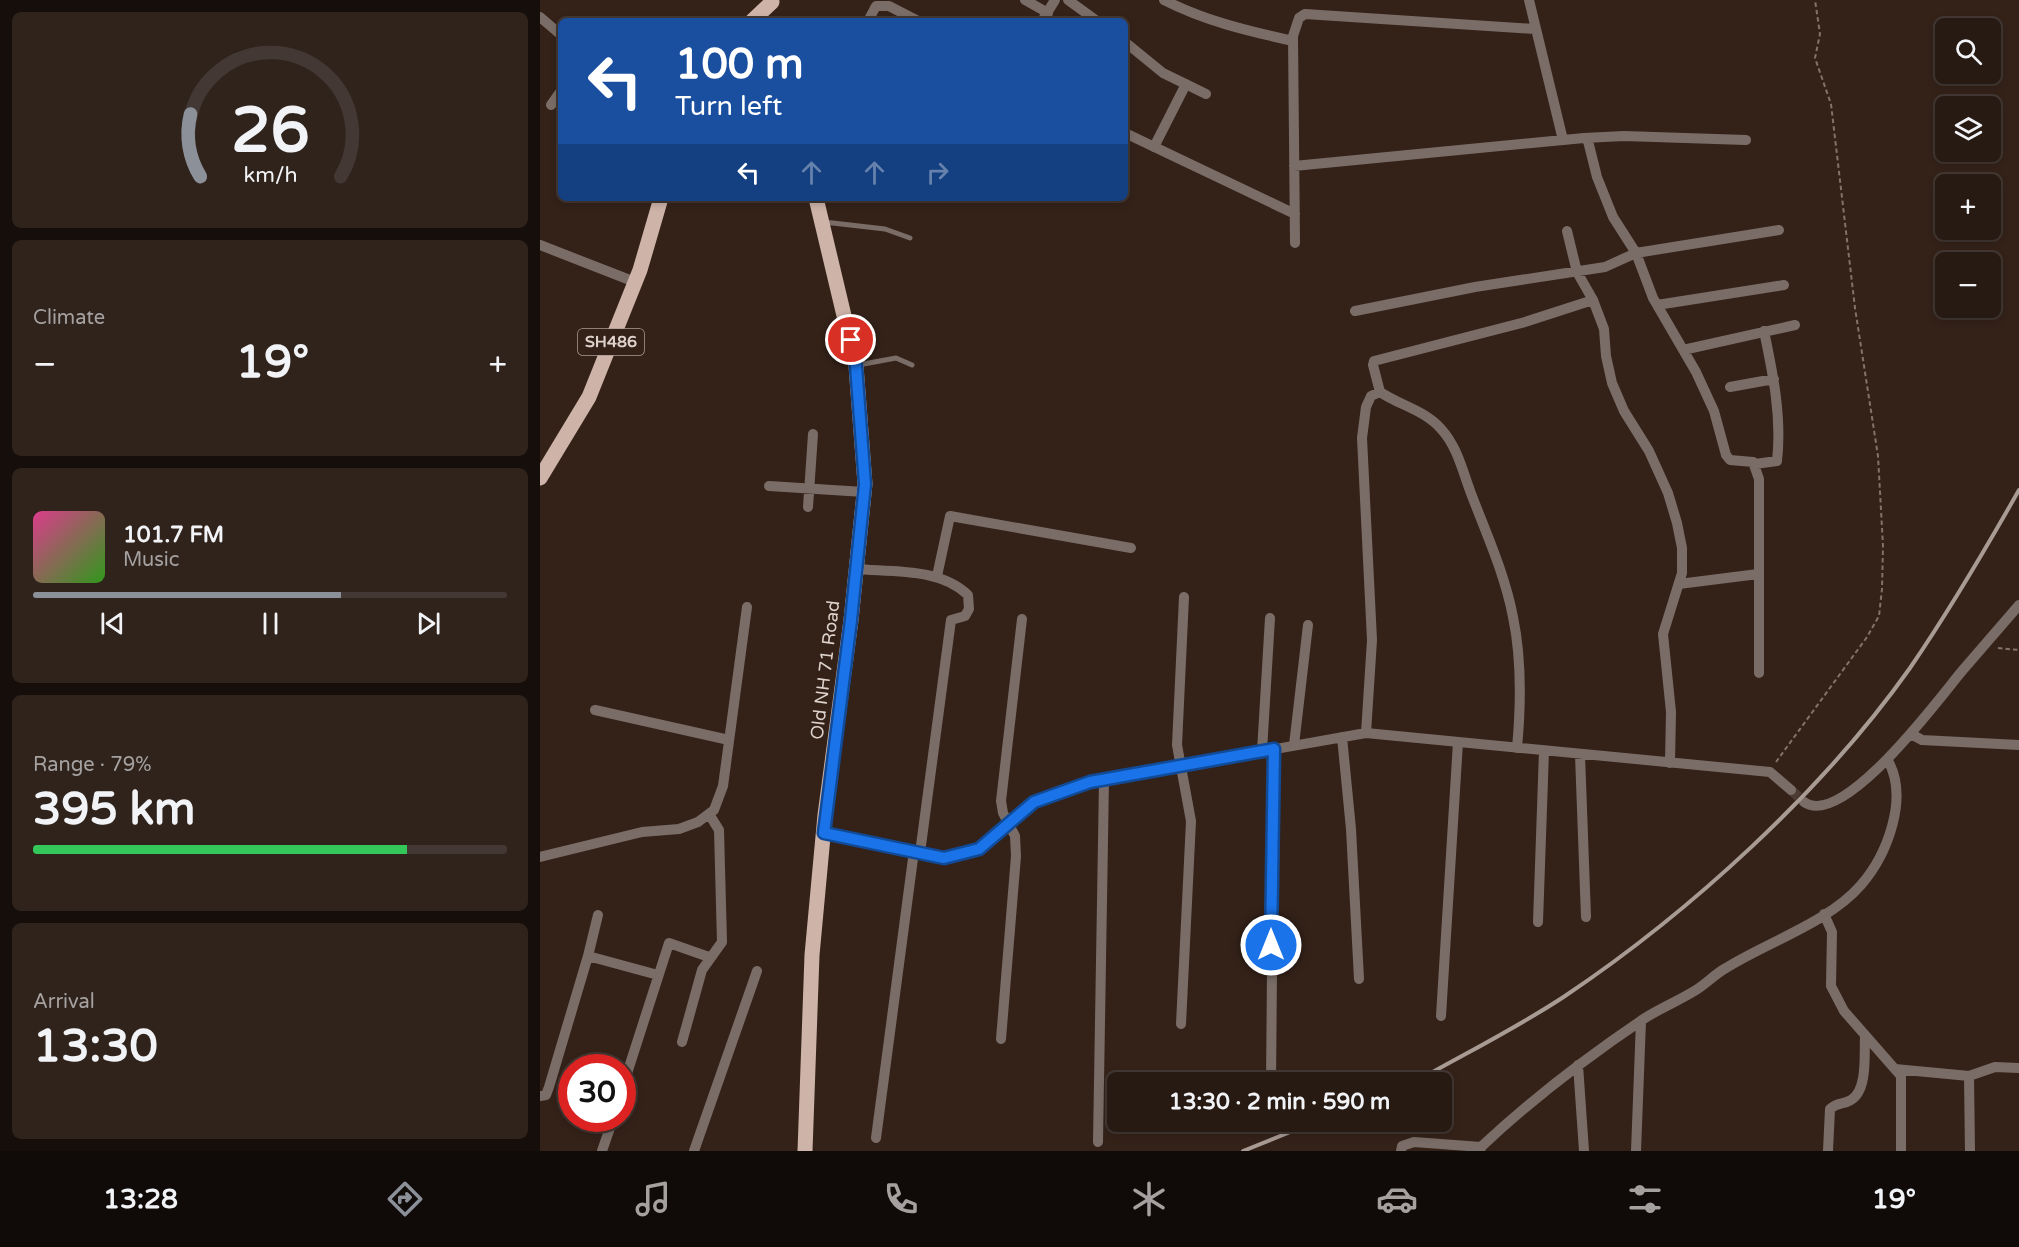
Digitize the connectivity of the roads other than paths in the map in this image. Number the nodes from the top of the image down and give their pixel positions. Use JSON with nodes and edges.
{"nodes":[{"id":1,"x":1025,"y":0,"type":"edge"},
{"id":2,"x":1055,"y":0,"type":"edge"},
{"id":3,"x":1068,"y":0,"type":"edge"},
{"id":4,"x":1164,"y":0,"type":"edge"},
{"id":5,"x":1529,"y":0,"type":"edge"},
{"id":6,"x":772,"y":1,"type":"edge"},
{"id":7,"x":540,"y":17,"type":"edge"},
{"id":8,"x":1045,"y":17,"type":"edge"},
{"id":9,"x":755,"y":18,"type":"edge"},
{"id":10,"x":773,"y":18,"type":"edge"},
{"id":11,"x":870,"y":18,"type":"edge"},
{"id":12,"x":912,"y":18,"type":"edge"},
{"id":13,"x":1093,"y":18,"type":"edge"},
{"id":14,"x":1535,"y":29,"type":"junction"},
{"id":15,"x":558,"y":32,"type":"edge"},
{"id":16,"x":1293,"y":41,"type":"junction"},
{"id":17,"x":1128,"y":44,"type":"edge"},
{"id":18,"x":1186,"y":84,"type":"junction"},
{"id":19,"x":1206,"y":94,"type":"dead end"},
{"id":20,"x":558,"y":95,"type":"edge"},
{"id":21,"x":551,"y":105,"type":"dead end"},
{"id":22,"x":1128,"y":134,"type":"edge"},
{"id":23,"x":1584,"y":138,"type":"junction"},
{"id":24,"x":1563,"y":140,"type":"junction"},
{"id":25,"x":1746,"y":140,"type":"dead end"},
{"id":26,"x":1154,"y":147,"type":"junction"},
{"id":27,"x":1294,"y":166,"type":"junction"},
{"id":28,"x":660,"y":201,"type":"edge"},
{"id":29,"x":817,"y":201,"type":"edge"},
{"id":30,"x":1295,"y":214,"type":"junction"},
{"id":31,"x":824,"y":222,"type":"junction"},
{"id":32,"x":1567,"y":231,"type":"dead end"},
{"id":33,"x":1779,"y":231,"type":"dead end"},
{"id":34,"x":910,"y":238,"type":"dead end"},
{"id":35,"x":1296,"y":243,"type":"dead end"},
{"id":36,"x":540,"y":245,"type":"edge"},
{"id":37,"x":1636,"y":253,"type":"junction"},
{"id":38,"x":1577,"y":272,"type":"junction"},
{"id":39,"x":635,"y":282,"type":"junction"},
{"id":40,"x":1784,"y":285,"type":"dead end"},
{"id":41,"x":1593,"y":300,"type":"junction"},
{"id":42,"x":1657,"y":305,"type":"junction"},
{"id":43,"x":1355,"y":311,"type":"dead end"},
{"id":44,"x":1795,"y":325,"type":"dead end"},
{"id":45,"x":1764,"y":331,"type":"junction"},
{"id":46,"x":1683,"y":350,"type":"junction"},
{"id":47,"x":912,"y":365,"type":"dead end"},
{"id":48,"x":856,"y":366,"type":"junction"},
{"id":49,"x":1774,"y":379,"type":"junction"},
{"id":50,"x":1730,"y":387,"type":"dead end"},
{"id":51,"x":1380,"y":392,"type":"junction"},
{"id":52,"x":813,"y":434,"type":"dead end"},
{"id":53,"x":545,"y":457,"type":"edge"},
{"id":54,"x":1755,"y":464,"type":"junction"},
{"id":55,"x":540,"y":478,"type":"edge"},
{"id":56,"x":769,"y":486,"type":"dead end"},
{"id":57,"x":809,"y":488,"type":"junction"},
{"id":58,"x":864,"y":492,"type":"junction"},
{"id":59,"x":808,"y":507,"type":"dead end"},
{"id":60,"x":1131,"y":548,"type":"dead end"},
{"id":61,"x":856,"y":568,"type":"junction"},
{"id":62,"x":1758,"y":574,"type":"junction"},
{"id":63,"x":937,"y":576,"type":"junction"},
{"id":64,"x":1679,"y":584,"type":"junction"},
{"id":65,"x":1184,"y":597,"type":"dead end"},
{"id":66,"x":2019,"y":605,"type":"edge"},
{"id":67,"x":747,"y":608,"type":"dead end"},
{"id":68,"x":1270,"y":618,"type":"dead end"},
{"id":69,"x":1022,"y":620,"type":"dead end"},
{"id":70,"x":1308,"y":625,"type":"dead end"},
{"id":71,"x":1759,"y":673,"type":"dead end"},
{"id":72,"x":595,"y":710,"type":"dead end"},
{"id":73,"x":1366,"y":733,"type":"junction"},
{"id":74,"x":1911,"y":734,"type":"junction"},
{"id":75,"x":1342,"y":737,"type":"junction"},
{"id":76,"x":729,"y":740,"type":"junction"},
{"id":77,"x":1458,"y":742,"type":"junction"},
{"id":78,"x":2019,"y":745,"type":"edge"},
{"id":79,"x":1294,"y":746,"type":"junction"},
{"id":80,"x":1517,"y":748,"type":"junction"},
{"id":81,"x":1268,"y":750,"type":"junction"},
{"id":82,"x":1544,"y":751,"type":"junction"},
{"id":83,"x":1580,"y":755,"type":"junction"},
{"id":84,"x":1887,"y":759,"type":"junction"},
{"id":85,"x":1670,"y":763,"type":"junction"},
{"id":86,"x":1180,"y":766,"type":"junction"},
{"id":87,"x":1104,"y":780,"type":"junction"},
{"id":88,"x":1791,"y":790,"type":"tunnel mouth"},
{"id":89,"x":1804,"y":802,"type":"dead end"},
{"id":90,"x":709,"y":814,"type":"junction"},
{"id":91,"x":1008,"y":825,"type":"junction"},
{"id":92,"x":824,"y":833,"type":"junction"},
{"id":93,"x":917,"y":852,"type":"junction"},
{"id":94,"x":540,"y":857,"type":"edge"},
{"id":95,"x":1824,"y":914,"type":"junction"},
{"id":96,"x":598,"y":915,"type":"dead end"},
{"id":97,"x":1586,"y":917,"type":"dead end"},
{"id":98,"x":1539,"y":922,"type":"dead end"},
{"id":99,"x":588,"y":956,"type":"junction"},
{"id":100,"x":709,"y":957,"type":"junction"},
{"id":101,"x":757,"y":971,"type":"dead end"},
{"id":102,"x":658,"y":975,"type":"junction"},
{"id":103,"x":1359,"y":978,"type":"dead end"},
{"id":104,"x":1441,"y":1016,"type":"dead end"},
{"id":105,"x":1641,"y":1021,"type":"junction"},
{"id":106,"x":1181,"y":1024,"type":"dead end"},
{"id":107,"x":1865,"y":1037,"type":"junction"},
{"id":108,"x":1001,"y":1040,"type":"dead end"},
{"id":109,"x":682,"y":1042,"type":"dead end"},
{"id":110,"x":633,"y":1054,"type":"edge"},
{"id":111,"x":1578,"y":1065,"type":"junction"},
{"id":112,"x":1895,"y":1068,"type":"junction"},
{"id":113,"x":2019,"y":1068,"type":"edge"},
{"id":114,"x":1271,"y":1072,"type":"edge"},
{"id":115,"x":1969,"y":1076,"type":"junction"},
{"id":116,"x":540,"y":1096,"type":"edge"},
{"id":117,"x":609,"y":1132,"type":"edge"},
{"id":118,"x":876,"y":1138,"type":"dead end"},
{"id":119,"x":1098,"y":1142,"type":"dead end"},
{"id":120,"x":1480,"y":1149,"type":"edge"},
{"id":121,"x":602,"y":1151,"type":"edge"},
{"id":122,"x":694,"y":1151,"type":"edge"},
{"id":123,"x":805,"y":1151,"type":"edge"},
{"id":124,"x":1401,"y":1151,"type":"edge"},
{"id":125,"x":1584,"y":1151,"type":"edge"},
{"id":126,"x":1636,"y":1151,"type":"edge"},
{"id":127,"x":1828,"y":1151,"type":"edge"},
{"id":128,"x":1901,"y":1151,"type":"edge"},
{"id":129,"x":1970,"y":1151,"type":"edge"}],
"edges":[{"from":1,"to":8,"type":"street"},
{"from":2,"to":8,"type":"street"},
{"from":3,"to":13,"type":"street"},
{"from":4,"to":16,"type":"street"},
{"from":5,"to":14,"type":"street"},
{"from":6,"to":9,"type":"main road"},
{"from":6,"to":10,"type":"main road"},
{"from":7,"to":15,"type":"street"},
{"from":11,"to":12,"type":"street"},
{"from":14,"to":16,"type":"street"},
{"from":14,"to":24,"type":"street"},
{"from":16,"to":27,"type":"street"},
{"from":17,"to":18,"type":"street"},
{"from":18,"to":19,"type":"street"},
{"from":18,"to":26,"type":"street"},
{"from":20,"to":21,"type":"street"},
{"from":22,"to":26,"type":"street"},
{"from":23,"to":24,"type":"street"},
{"from":23,"to":25,"type":"street"},
{"from":23,"to":37,"type":"street"},
{"from":24,"to":27,"type":"street"},
{"from":26,"to":30,"type":"street"},
{"from":27,"to":30,"type":"street"},
{"from":28,"to":39,"type":"main road","number":"SH486"},
{"from":29,"to":31,"type":"main road","name":"Old NH 71 Road"},
{"from":30,"to":35,"type":"street"},
{"from":31,"to":34,"type":"lane"},
{"from":31,"to":48,"type":"main road","name":"Old NH 71 Road"},
{"from":32,"to":38,"type":"street"},
{"from":33,"to":37,"type":"street"},
{"from":36,"to":39,"type":"street"},
{"from":37,"to":38,"type":"street"},
{"from":37,"to":42,"type":"street"},
{"from":38,"to":41,"type":"street"},
{"from":38,"to":43,"type":"street"},
{"from":39,"to":53,"type":"main road","number":"SH486"},
{"from":40,"to":42,"type":"street"},
{"from":41,"to":51,"type":"street"},
{"from":41,"to":64,"type":"street"},
{"from":42,"to":46,"type":"street"},
{"from":44,"to":45,"type":"street"},
{"from":45,"to":46,"type":"street"},
{"from":45,"to":49,"type":"street"},
{"from":46,"to":54,"type":"street"},
{"from":47,"to":48,"type":"lane"},
{"from":48,"to":58,"type":"main road","name":"Old NH 71 Road"},
{"from":49,"to":50,"type":"street"},
{"from":49,"to":54,"type":"street"},
{"from":51,"to":73,"type":"street"},
{"from":51,"to":80,"type":"street"},
{"from":52,"to":57,"type":"street"},
{"from":53,"to":55,"type":"main road","number":"SH486"},
{"from":54,"to":62,"type":"street"},
{"from":56,"to":57,"type":"street"},
{"from":57,"to":58,"type":"street"},
{"from":57,"to":59,"type":"street"},
{"from":58,"to":61,"type":"main road","name":"Old NH 71 Road"},
{"from":60,"to":63,"type":"street"},
{"from":61,"to":63,"type":"street"},
{"from":61,"to":92,"type":"main road","name":"Old NH 71 Road"},
{"from":62,"to":64,"type":"street"},
{"from":62,"to":71,"type":"street"},
{"from":63,"to":93,"type":"street"},
{"from":64,"to":85,"type":"street"},
{"from":65,"to":86,"type":"street"},
{"from":66,"to":74,"type":"street"},
{"from":67,"to":76,"type":"street"},
{"from":68,"to":81,"type":"street"},
{"from":69,"to":91,"type":"street"},
{"from":70,"to":79,"type":"street"},
{"from":72,"to":76,"type":"street"},
{"from":73,"to":75,"type":"street"},
{"from":73,"to":77,"type":"street"},
{"from":74,"to":78,"type":"street"},
{"from":74,"to":84,"type":"street"},
{"from":75,"to":79,"type":"street"},
{"from":75,"to":103,"type":"street"},
{"from":76,"to":90,"type":"street"},
{"from":77,"to":80,"type":"street"},
{"from":77,"to":104,"type":"street"},
{"from":79,"to":81,"type":"street"},
{"from":80,"to":82,"type":"street"},
{"from":81,"to":86,"type":"street"},
{"from":81,"to":114,"type":"street"},
{"from":82,"to":83,"type":"street"},
{"from":82,"to":98,"type":"street"},
{"from":83,"to":85,"type":"street"},
{"from":83,"to":97,"type":"street"},
{"from":84,"to":89,"type":"street"},
{"from":84,"to":95,"type":"street"},
{"from":85,"to":88,"type":"street"},
{"from":86,"to":87,"type":"street"},
{"from":86,"to":106,"type":"street"},
{"from":87,"to":91,"type":"street"},
{"from":87,"to":119,"type":"street"},
{"from":90,"to":94,"type":"street"},
{"from":90,"to":100,"type":"street"},
{"from":91,"to":93,"type":"street"},
{"from":91,"to":108,"type":"street"},
{"from":92,"to":93,"type":"street"},
{"from":92,"to":123,"type":"main road","name":"Old NH 71 Road"},
{"from":93,"to":118,"type":"street"},
{"from":95,"to":105,"type":"street"},
{"from":95,"to":107,"type":"street"},
{"from":96,"to":99,"type":"street"},
{"from":99,"to":102,"type":"street"},
{"from":99,"to":116,"type":"street"},
{"from":100,"to":102,"type":"street"},
{"from":100,"to":109,"type":"street"},
{"from":101,"to":122,"type":"street"},
{"from":102,"to":110,"type":"street"},
{"from":105,"to":111,"type":"street"},
{"from":105,"to":126,"type":"street"},
{"from":107,"to":112,"type":"street"},
{"from":107,"to":127,"type":"street"},
{"from":111,"to":120,"type":"street"},
{"from":111,"to":125,"type":"street"},
{"from":112,"to":115,"type":"street"},
{"from":112,"to":128,"type":"street"},
{"from":113,"to":115,"type":"street"},
{"from":115,"to":129,"type":"street"},
{"from":117,"to":121,"type":"street"},
{"from":120,"to":124,"type":"street"}]}
